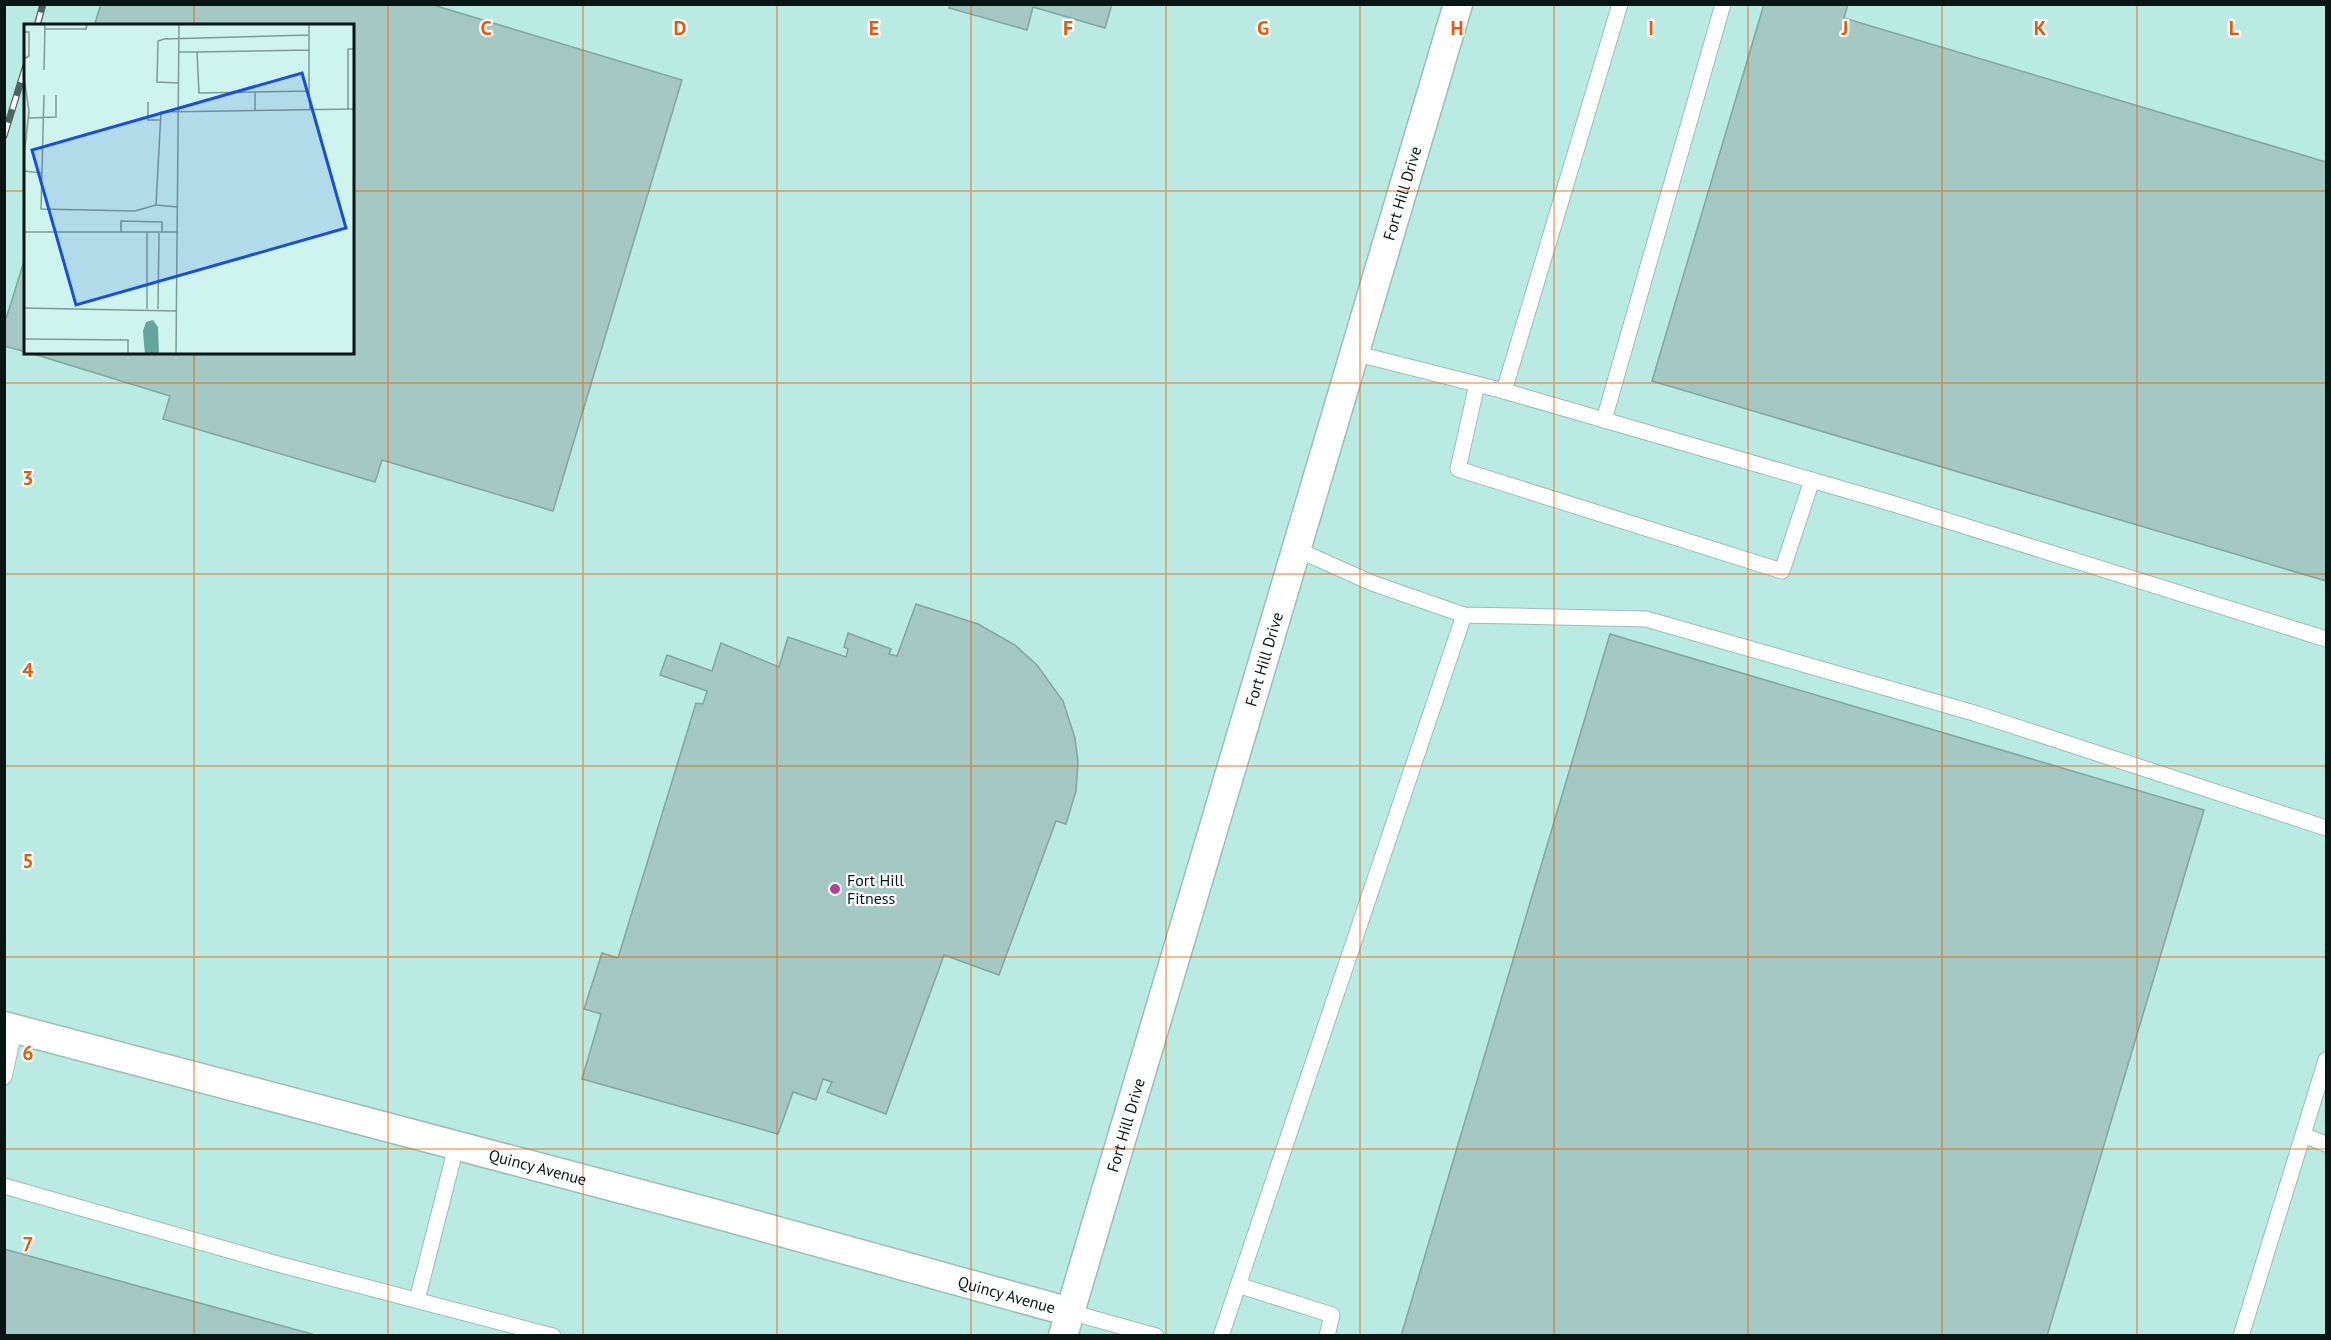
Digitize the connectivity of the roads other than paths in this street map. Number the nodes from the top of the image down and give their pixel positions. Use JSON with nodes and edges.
{"nodes":[{"id":1,"x":1458,"y":4,"type":"edge"},
{"id":2,"x":1620,"y":4,"type":"edge"},
{"id":3,"x":1724,"y":4,"type":"edge"},
{"id":4,"x":1354,"y":353,"type":"junction"},
{"id":5,"x":1477,"y":384,"type":"junction"},
{"id":6,"x":1504,"y":391,"type":"junction"},
{"id":7,"x":1604,"y":420,"type":"junction"},
{"id":8,"x":1812,"y":480,"type":"junction"},
{"id":9,"x":1296,"y":549,"type":"junction"},
{"id":10,"x":1464,"y":615,"type":"junction"},
{"id":11,"x":2326,"y":639,"type":"edge"},
{"id":12,"x":2326,"y":828,"type":"edge"},
{"id":13,"x":10,"y":1027,"type":"edge"},
{"id":14,"x":2326,"y":1060,"type":"edge"},
{"id":15,"x":4,"y":1077,"type":"edge"},
{"id":16,"x":2304,"y":1135,"type":"junction"},
{"id":17,"x":2326,"y":1144,"type":"edge"},
{"id":18,"x":456,"y":1147,"type":"junction"},
{"id":19,"x":4,"y":1186,"type":"edge"},
{"id":20,"x":1238,"y":1285,"type":"junction"},
{"id":21,"x":417,"y":1300,"type":"junction"},
{"id":22,"x":1066,"y":1324,"type":"edge"},
{"id":23,"x":553,"y":1335,"type":"edge"},
{"id":24,"x":1156,"y":1335,"type":"edge"},
{"id":25,"x":1221,"y":1335,"type":"edge"},
{"id":26,"x":1327,"y":1335,"type":"edge"},
{"id":27,"x":2241,"y":1335,"type":"edge"}],
"edges":[{"from":1,"to":4,"type":"street","name":"Fort Hill Drive"},
{"from":2,"to":6,"type":"lane"},
{"from":3,"to":7,"type":"lane"},
{"from":4,"to":5,"type":"lane"},
{"from":4,"to":9,"type":"street","name":"Fort Hill Drive"},
{"from":5,"to":6,"type":"lane"},
{"from":5,"to":8,"type":"lane"},
{"from":6,"to":7,"type":"lane"},
{"from":7,"to":8,"type":"lane"},
{"from":8,"to":11,"type":"lane"},
{"from":9,"to":10,"type":"lane"},
{"from":9,"to":22,"type":"street","name":"Fort Hill Drive"},
{"from":10,"to":12,"type":"lane"},
{"from":10,"to":20,"type":"lane"},
{"from":13,"to":15,"type":"lane"},
{"from":13,"to":18,"type":"street","name":"Quincy Avenue"},
{"from":14,"to":16,"type":"lane"},
{"from":16,"to":17,"type":"lane"},
{"from":16,"to":27,"type":"lane"},
{"from":18,"to":21,"type":"lane"},
{"from":18,"to":22,"type":"street","name":"Quincy Avenue"},
{"from":19,"to":21,"type":"lane"},
{"from":20,"to":25,"type":"lane"},
{"from":20,"to":26,"type":"lane"},
{"from":21,"to":23,"type":"lane"},
{"from":22,"to":24,"type":"lane"}]}
